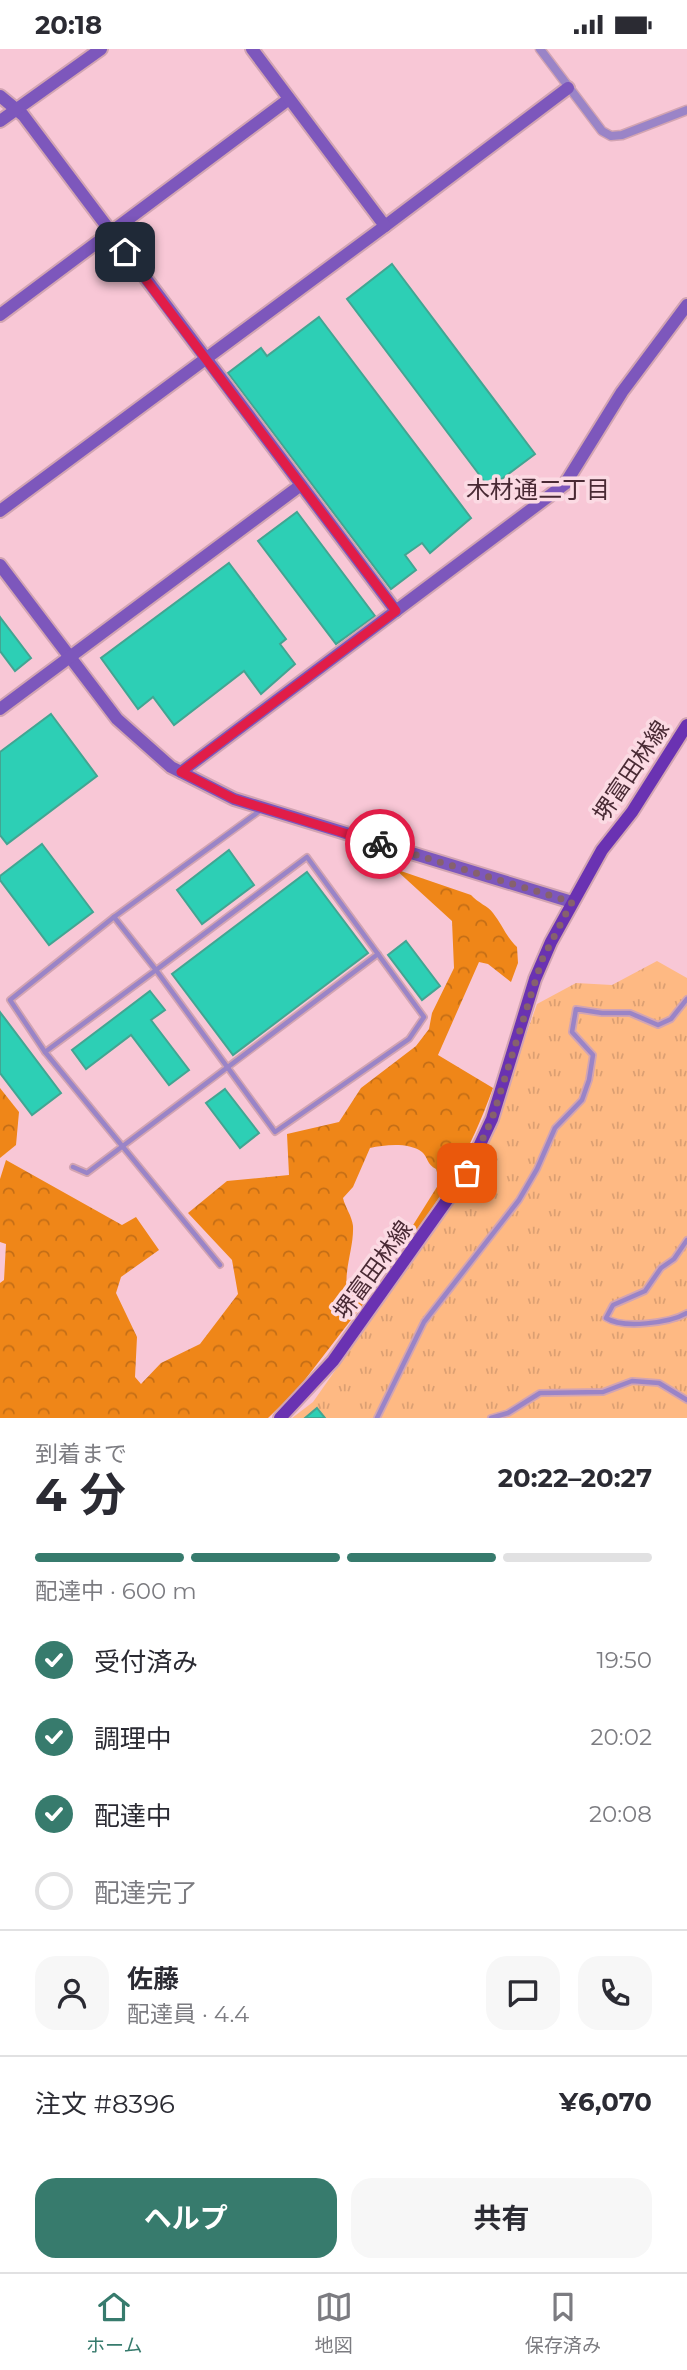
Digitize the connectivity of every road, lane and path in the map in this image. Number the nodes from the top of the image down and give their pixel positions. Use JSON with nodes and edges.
{"nodes":[{"id":1,"x":101,"y":49,"type":"edge"},
{"id":2,"x":252,"y":49,"type":"edge"},
{"id":3,"x":540,"y":49,"type":"edge"},
{"id":4,"x":568,"y":87,"type":"junction"},
{"id":5,"x":0,"y":96,"type":"edge"},
{"id":6,"x":289,"y":99,"type":"junction"},
{"id":7,"x":15,"y":110,"type":"junction"},
{"id":8,"x":687,"y":110,"type":"edge"},
{"id":9,"x":0,"y":121,"type":"edge"},
{"id":10,"x":385,"y":226,"type":"junction"},
{"id":11,"x":111,"y":232,"type":"junction"},
{"id":12,"x":687,"y":305,"type":"edge"},
{"id":13,"x":0,"y":314,"type":"edge"},
{"id":14,"x":206,"y":358,"type":"junction"},
{"id":15,"x":301,"y":485,"type":"junction"},
{"id":16,"x":0,"y":512,"type":"edge"},
{"id":17,"x":0,"y":565,"type":"edge"},
{"id":18,"x":396,"y":611,"type":"junction"},
{"id":19,"x":69,"y":657,"type":"junction"},
{"id":20,"x":0,"y":709,"type":"edge"},
{"id":21,"x":687,"y":725,"type":"edge"},
{"id":22,"x":181,"y":772,"type":"junction"},
{"id":23,"x":264,"y":809,"type":"junction"},
{"id":24,"x":572,"y":902,"type":"junction"},
{"id":25,"x":114,"y":917,"type":"junction"},
{"id":26,"x":378,"y":954,"type":"junction"},
{"id":27,"x":156,"y":970,"type":"junction"},
{"id":28,"x":687,"y":999,"type":"edge"},
{"id":29,"x":45,"y":1052,"type":"junction"},
{"id":30,"x":228,"y":1068,"type":"junction"},
{"id":31,"x":125,"y":1146,"type":"junction"},
{"id":32,"x":73,"y":1167,"type":"dead end"},
{"id":33,"x":687,"y":1240,"type":"edge"},
{"id":34,"x":220,"y":1265,"type":"dead end"},
{"id":35,"x":687,"y":1313,"type":"edge"},
{"id":36,"x":687,"y":1400,"type":"edge"},
{"id":37,"x":280,"y":1418,"type":"edge"},
{"id":38,"x":377,"y":1418,"type":"edge"},
{"id":39,"x":491,"y":1418,"type":"edge"}],
"edges":[{"from":1,"to":7,"type":"street"},
{"from":2,"to":6,"type":"street"},
{"from":3,"to":4,"type":"street"},
{"from":4,"to":8,"type":"street"},
{"from":4,"to":10,"type":"street"},
{"from":5,"to":7,"type":"street"},
{"from":6,"to":10,"type":"street"},
{"from":6,"to":11,"type":"street"},
{"from":7,"to":9,"type":"street"},
{"from":7,"to":11,"type":"street"},
{"from":10,"to":14,"type":"street"},
{"from":11,"to":13,"type":"street"},
{"from":11,"to":14,"type":"street"},
{"from":12,"to":18,"type":"street"},
{"from":14,"to":15,"type":"street"},
{"from":14,"to":16,"type":"street"},
{"from":15,"to":18,"type":"street"},
{"from":15,"to":19,"type":"street"},
{"from":17,"to":19,"type":"street"},
{"from":18,"to":22,"type":"street"},
{"from":19,"to":20,"type":"street"},
{"from":19,"to":22,"type":"street"},
{"from":21,"to":24,"type":"main road","name":"堺富田林線"},
{"from":22,"to":23,"type":"street"},
{"from":23,"to":24,"type":"street"},
{"from":23,"to":25,"type":"lane"},
{"from":24,"to":37,"type":"main road","name":"堺富田林線"},
{"from":25,"to":27,"type":"lane"},
{"from":25,"to":29,"type":"lane"},
{"from":26,"to":27,"type":"lane"},
{"from":26,"to":30,"type":"lane"},
{"from":26,"to":30,"type":"lane"},
{"from":27,"to":29,"type":"lane"},
{"from":27,"to":30,"type":"lane"},
{"from":28,"to":38,"type":"lane"},
{"from":29,"to":31,"type":"lane"},
{"from":30,"to":31,"type":"lane"},
{"from":31,"to":32,"type":"lane"},
{"from":31,"to":34,"type":"lane"},
{"from":33,"to":35,"type":"lane"},
{"from":36,"to":39,"type":"lane"}]}
